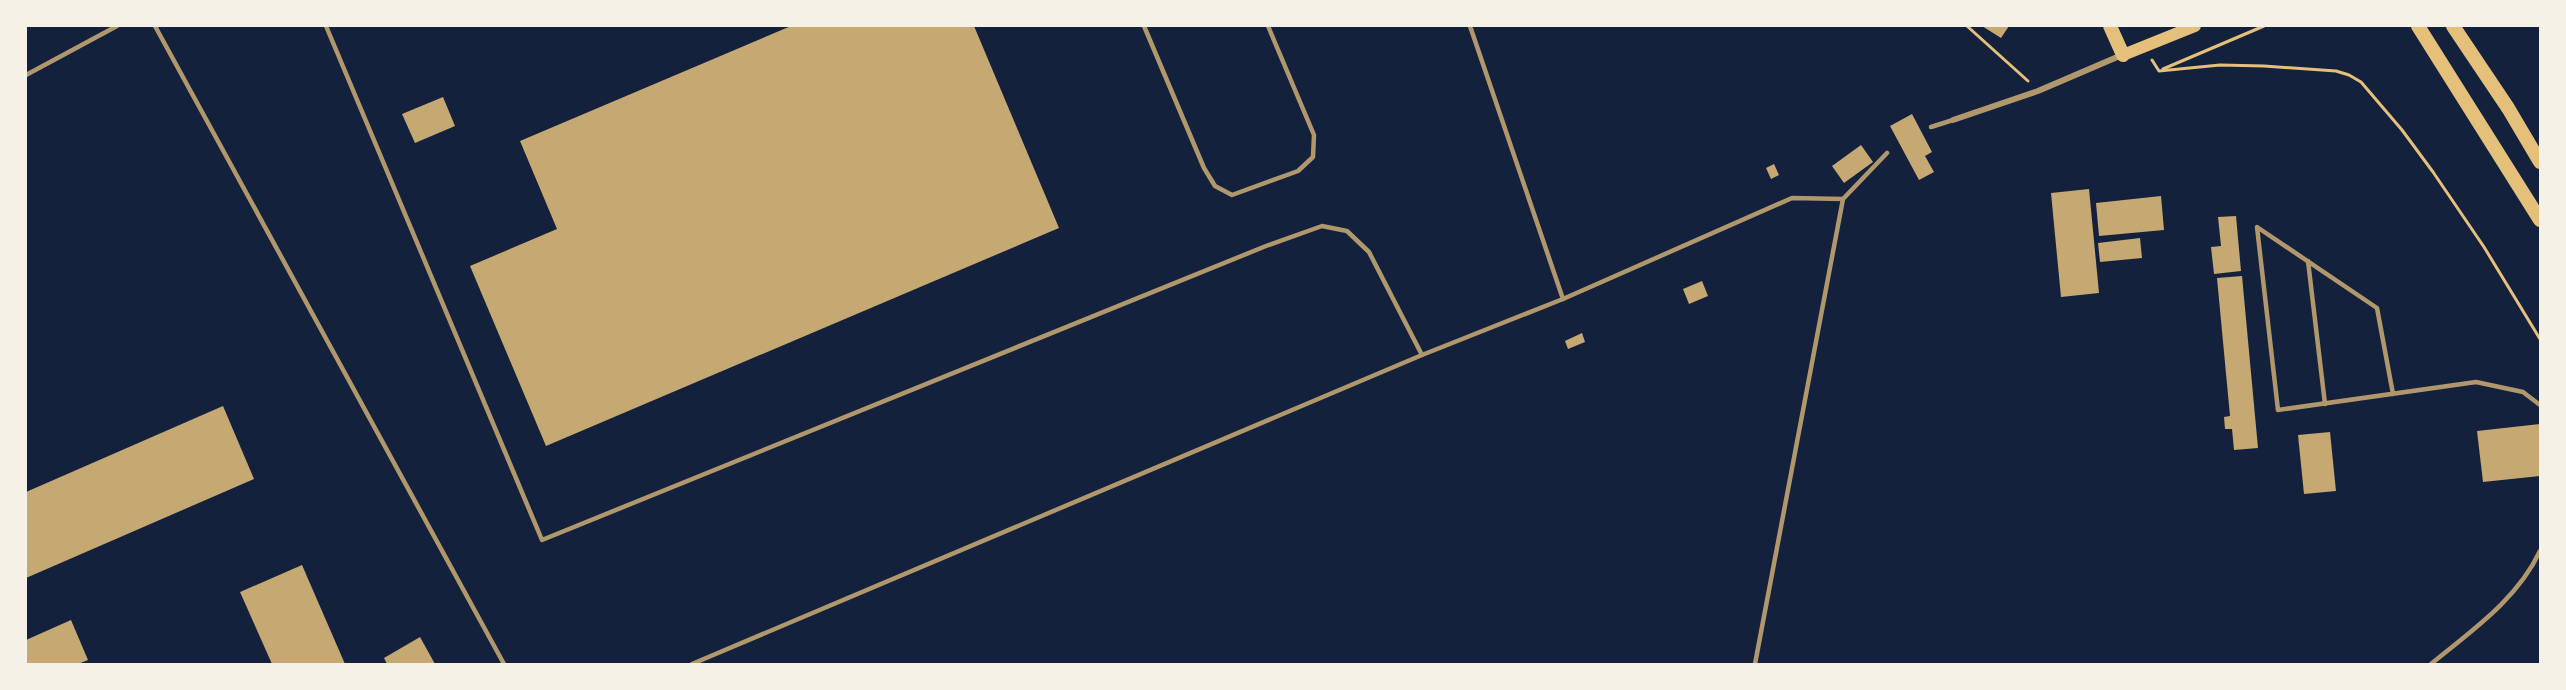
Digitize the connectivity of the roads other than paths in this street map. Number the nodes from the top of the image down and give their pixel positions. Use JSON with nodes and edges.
{"nodes":[{"id":1,"x":117,"y":26,"type":"edge"},
{"id":2,"x":155,"y":26,"type":"edge"},
{"id":3,"x":326,"y":26,"type":"edge"},
{"id":4,"x":1144,"y":26,"type":"edge"},
{"id":5,"x":1268,"y":26,"type":"edge"},
{"id":6,"x":1470,"y":26,"type":"edge"},
{"id":7,"x":2110,"y":26,"type":"edge"},
{"id":8,"x":2195,"y":26,"type":"edge"},
{"id":9,"x":2418,"y":26,"type":"edge"},
{"id":10,"x":2453,"y":26,"type":"edge"},
{"id":11,"x":2123,"y":55,"type":"junction"},
{"id":12,"x":26,"y":75,"type":"edge"},
{"id":13,"x":2508,"y":108,"type":"junction"},
{"id":14,"x":1953,"y":120,"type":"joint"},
{"id":15,"x":1931,"y":127,"type":"dead end"},
{"id":16,"x":2541,"y":142,"type":"edge"},
{"id":17,"x":1887,"y":153,"type":"dead end"},
{"id":18,"x":2541,"y":162,"type":"edge"},
{"id":19,"x":1843,"y":199,"type":"junction"},
{"id":20,"x":2541,"y":220,"type":"edge"},
{"id":21,"x":2308,"y":261,"type":"junction"},
{"id":22,"x":1563,"y":298,"type":"junction"},
{"id":23,"x":1422,"y":356,"type":"junction"},
{"id":24,"x":2393,"y":394,"type":"junction"},
{"id":25,"x":2325,"y":404,"type":"junction"},
{"id":26,"x":2541,"y":405,"type":"edge"},
{"id":27,"x":2541,"y":551,"type":"edge"},
{"id":28,"x":504,"y":664,"type":"edge"},
{"id":29,"x":692,"y":664,"type":"edge"},
{"id":30,"x":1755,"y":664,"type":"edge"},
{"id":31,"x":2431,"y":664,"type":"edge"}],
"edges":[{"from":1,"to":12,"type":"lane"},
{"from":2,"to":28,"type":"lane"},
{"from":3,"to":23,"type":"lane"},
{"from":4,"to":5,"type":"lane"},
{"from":6,"to":22,"type":"lane"},
{"from":7,"to":11,"type":"highway"},
{"from":8,"to":11,"type":"main road"},
{"from":9,"to":20,"type":"highway"},
{"from":10,"to":13,"type":"highway"},
{"from":11,"to":14,"type":"street"},
{"from":13,"to":16,"type":"highway"},
{"from":13,"to":18,"type":"highway"},
{"from":14,"to":15,"type":"lane"},
{"from":17,"to":19,"type":"lane"},
{"from":19,"to":22,"type":"lane"},
{"from":19,"to":30,"type":"lane"},
{"from":21,"to":24,"type":"lane"},
{"from":21,"to":25,"type":"lane"},
{"from":21,"to":25,"type":"lane"},
{"from":22,"to":23,"type":"lane"},
{"from":23,"to":29,"type":"lane"},
{"from":24,"to":25,"type":"lane"},
{"from":24,"to":26,"type":"lane"},
{"from":27,"to":31,"type":"lane"}]}
